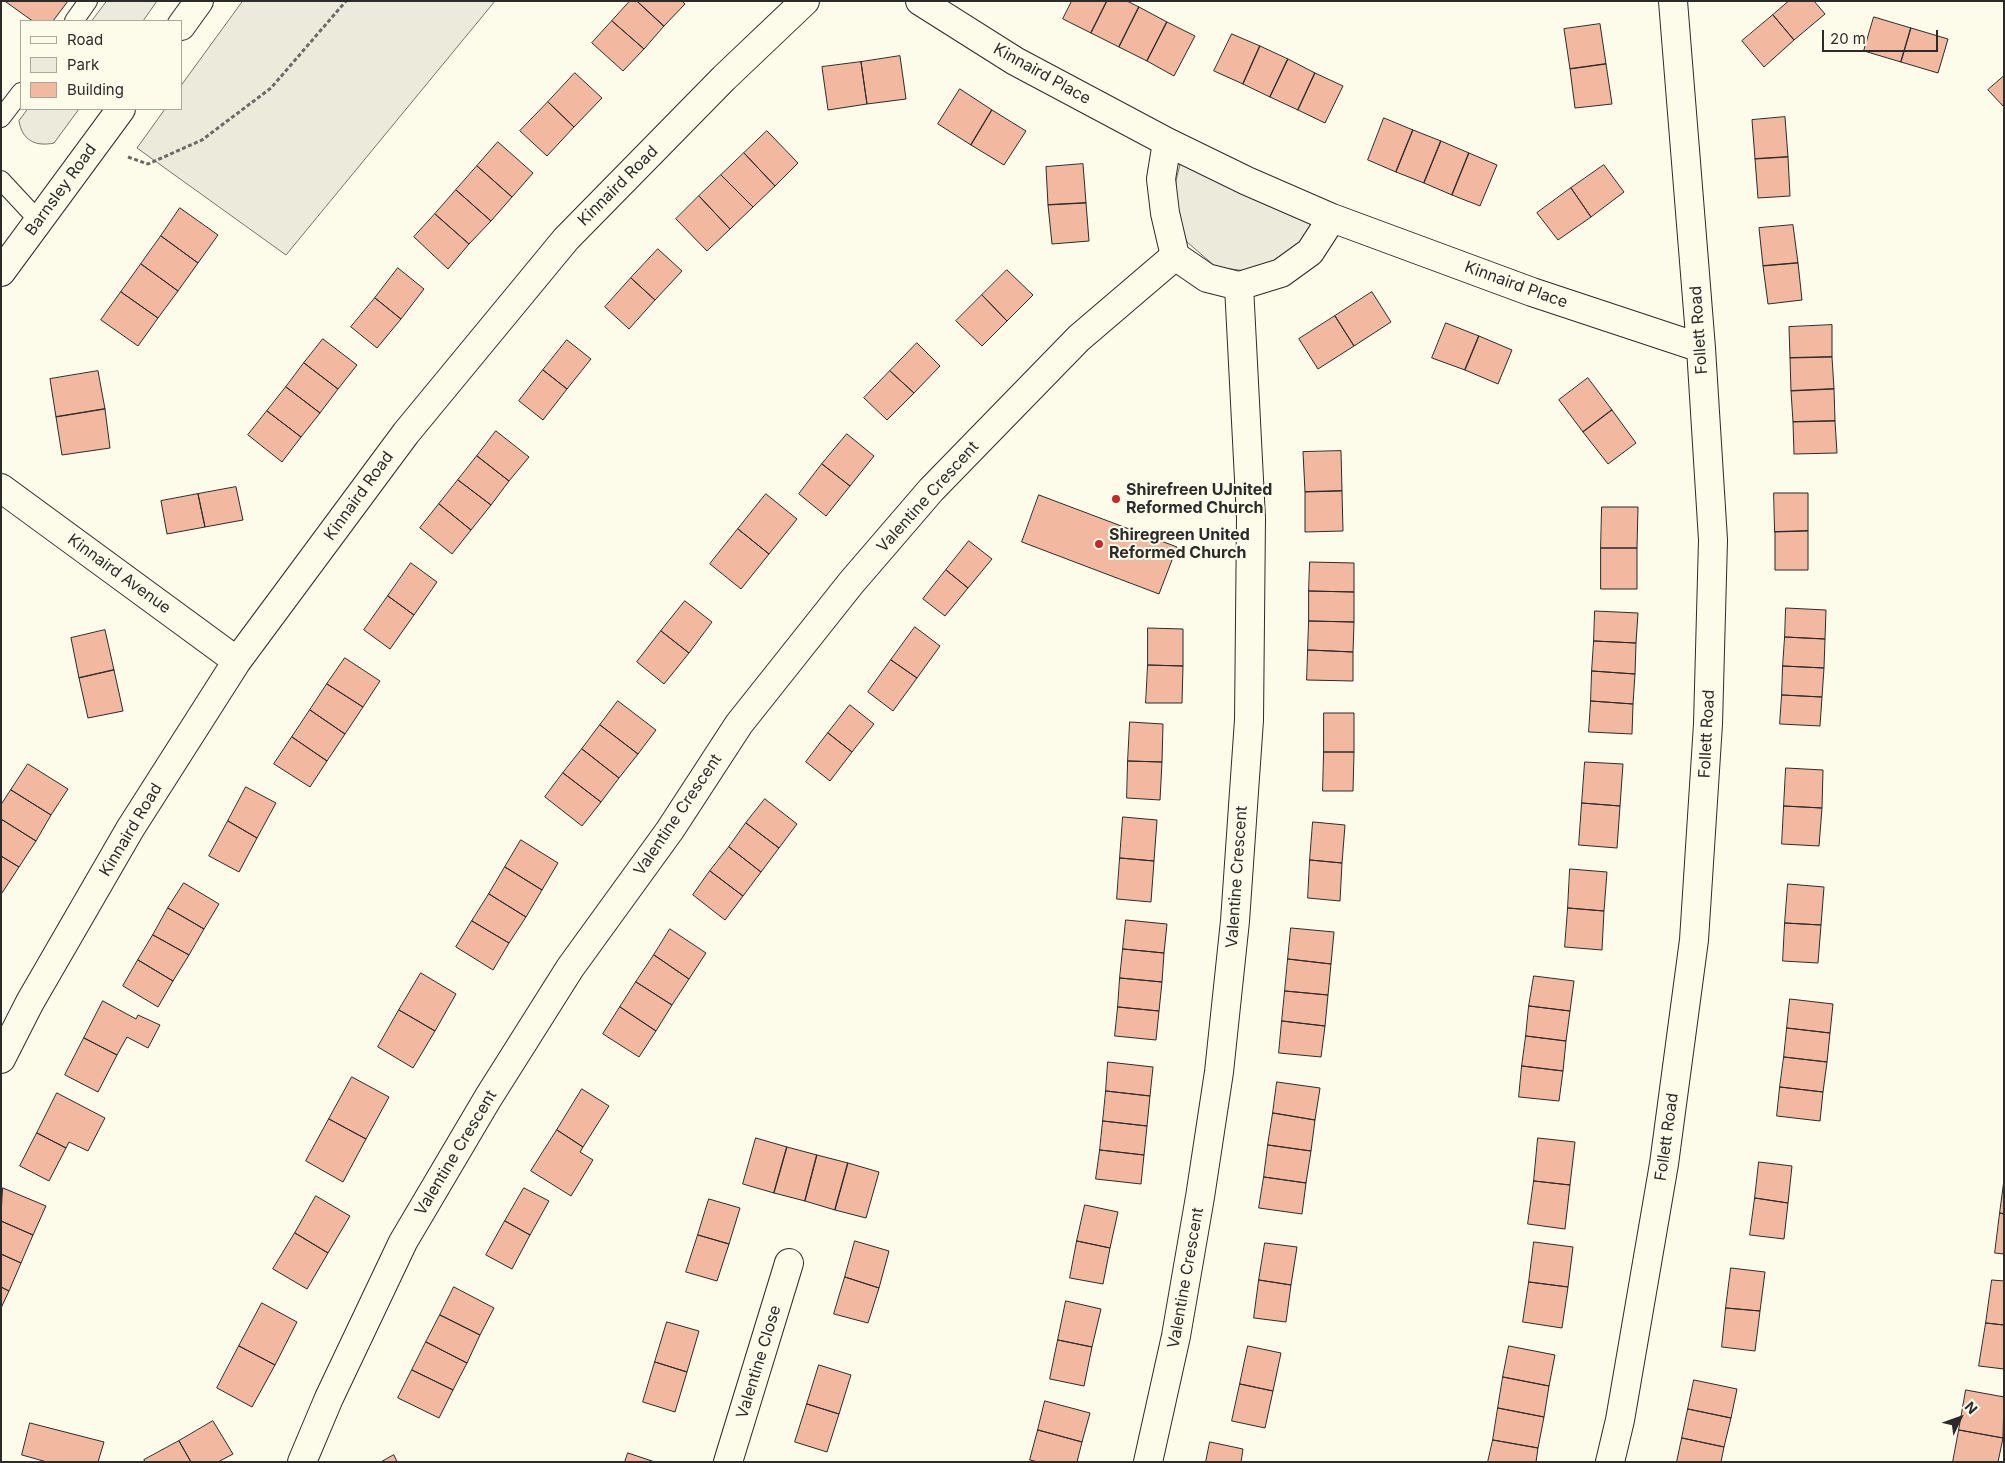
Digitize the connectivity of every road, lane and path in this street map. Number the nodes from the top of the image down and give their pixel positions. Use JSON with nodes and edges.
{"nodes":[{"id":1,"x":88,"y":1,"type":"edge"},
{"id":2,"x":199,"y":1,"type":"edge"},
{"id":3,"x":346,"y":1,"type":"edge"},
{"id":4,"x":805,"y":1,"type":"edge"},
{"id":5,"x":920,"y":1,"type":"edge"},
{"id":6,"x":1673,"y":1,"type":"edge"},
{"id":7,"x":75,"y":20,"type":"edge"},
{"id":8,"x":182,"y":25,"type":"edge"},
{"id":9,"x":20,"y":93,"type":"edge"},
{"id":10,"x":120,"y":110,"type":"edge"},
{"id":11,"x":1,"y":118,"type":"edge"},
{"id":12,"x":1167,"y":142,"type":"junction"},
{"id":13,"x":95,"y":144,"type":"junction"},
{"id":14,"x":1,"y":180,"type":"edge"},
{"id":15,"x":1332,"y":218,"type":"junction"},
{"id":16,"x":40,"y":221,"type":"junction"},
{"id":17,"x":1174,"y":256,"type":"junction"},
{"id":18,"x":1,"y":272,"type":"edge"},
{"id":19,"x":1239,"y":286,"type":"junction"},
{"id":20,"x":1701,"y":348,"type":"junction"},
{"id":21,"x":1,"y":488,"type":"edge"},
{"id":22,"x":237,"y":661,"type":"junction"},
{"id":23,"x":1,"y":1059,"type":"edge"},
{"id":24,"x":789,"y":1263,"type":"dead end"},
{"id":25,"x":302,"y":1462,"type":"edge"},
{"id":26,"x":728,"y":1462,"type":"edge"},
{"id":27,"x":1148,"y":1462,"type":"edge"},
{"id":28,"x":1610,"y":1462,"type":"edge"}],
"edges":[{"from":1,"to":7,"type":"lane"},
{"from":2,"to":8,"type":"street"},
{"from":3,"to":13,"type":"path"},
{"from":4,"to":22,"type":"street","name":"Kinnaird Road"},
{"from":5,"to":12,"type":"street","name":"Kinnaird Place"},
{"from":6,"to":20,"type":"street","name":"Follett Road"},
{"from":9,"to":11,"type":"lane"},
{"from":10,"to":13,"type":"street","name":"Barnsley Road"},
{"from":12,"to":15,"type":"street","name":"Kinnaird Place"},
{"from":12,"to":17,"type":"street"},
{"from":13,"to":16,"type":"street","name":"Barnsley Road"},
{"from":14,"to":16,"type":"lane"},
{"from":15,"to":19,"type":"street"},
{"from":15,"to":20,"type":"street","name":"Kinnaird Place"},
{"from":16,"to":18,"type":"street","name":"Barnsley Road"},
{"from":17,"to":19,"type":"street"},
{"from":17,"to":25,"type":"street","name":"Valentine Crescent"},
{"from":19,"to":27,"type":"street","name":"Valentine Crescent"},
{"from":20,"to":28,"type":"street","name":"Follett Road"},
{"from":21,"to":22,"type":"street","name":"Kinnaird Avenue"},
{"from":22,"to":23,"type":"street","name":"Kinnaird Road"},
{"from":24,"to":26,"type":"street","name":"Valentine Close"}]}
